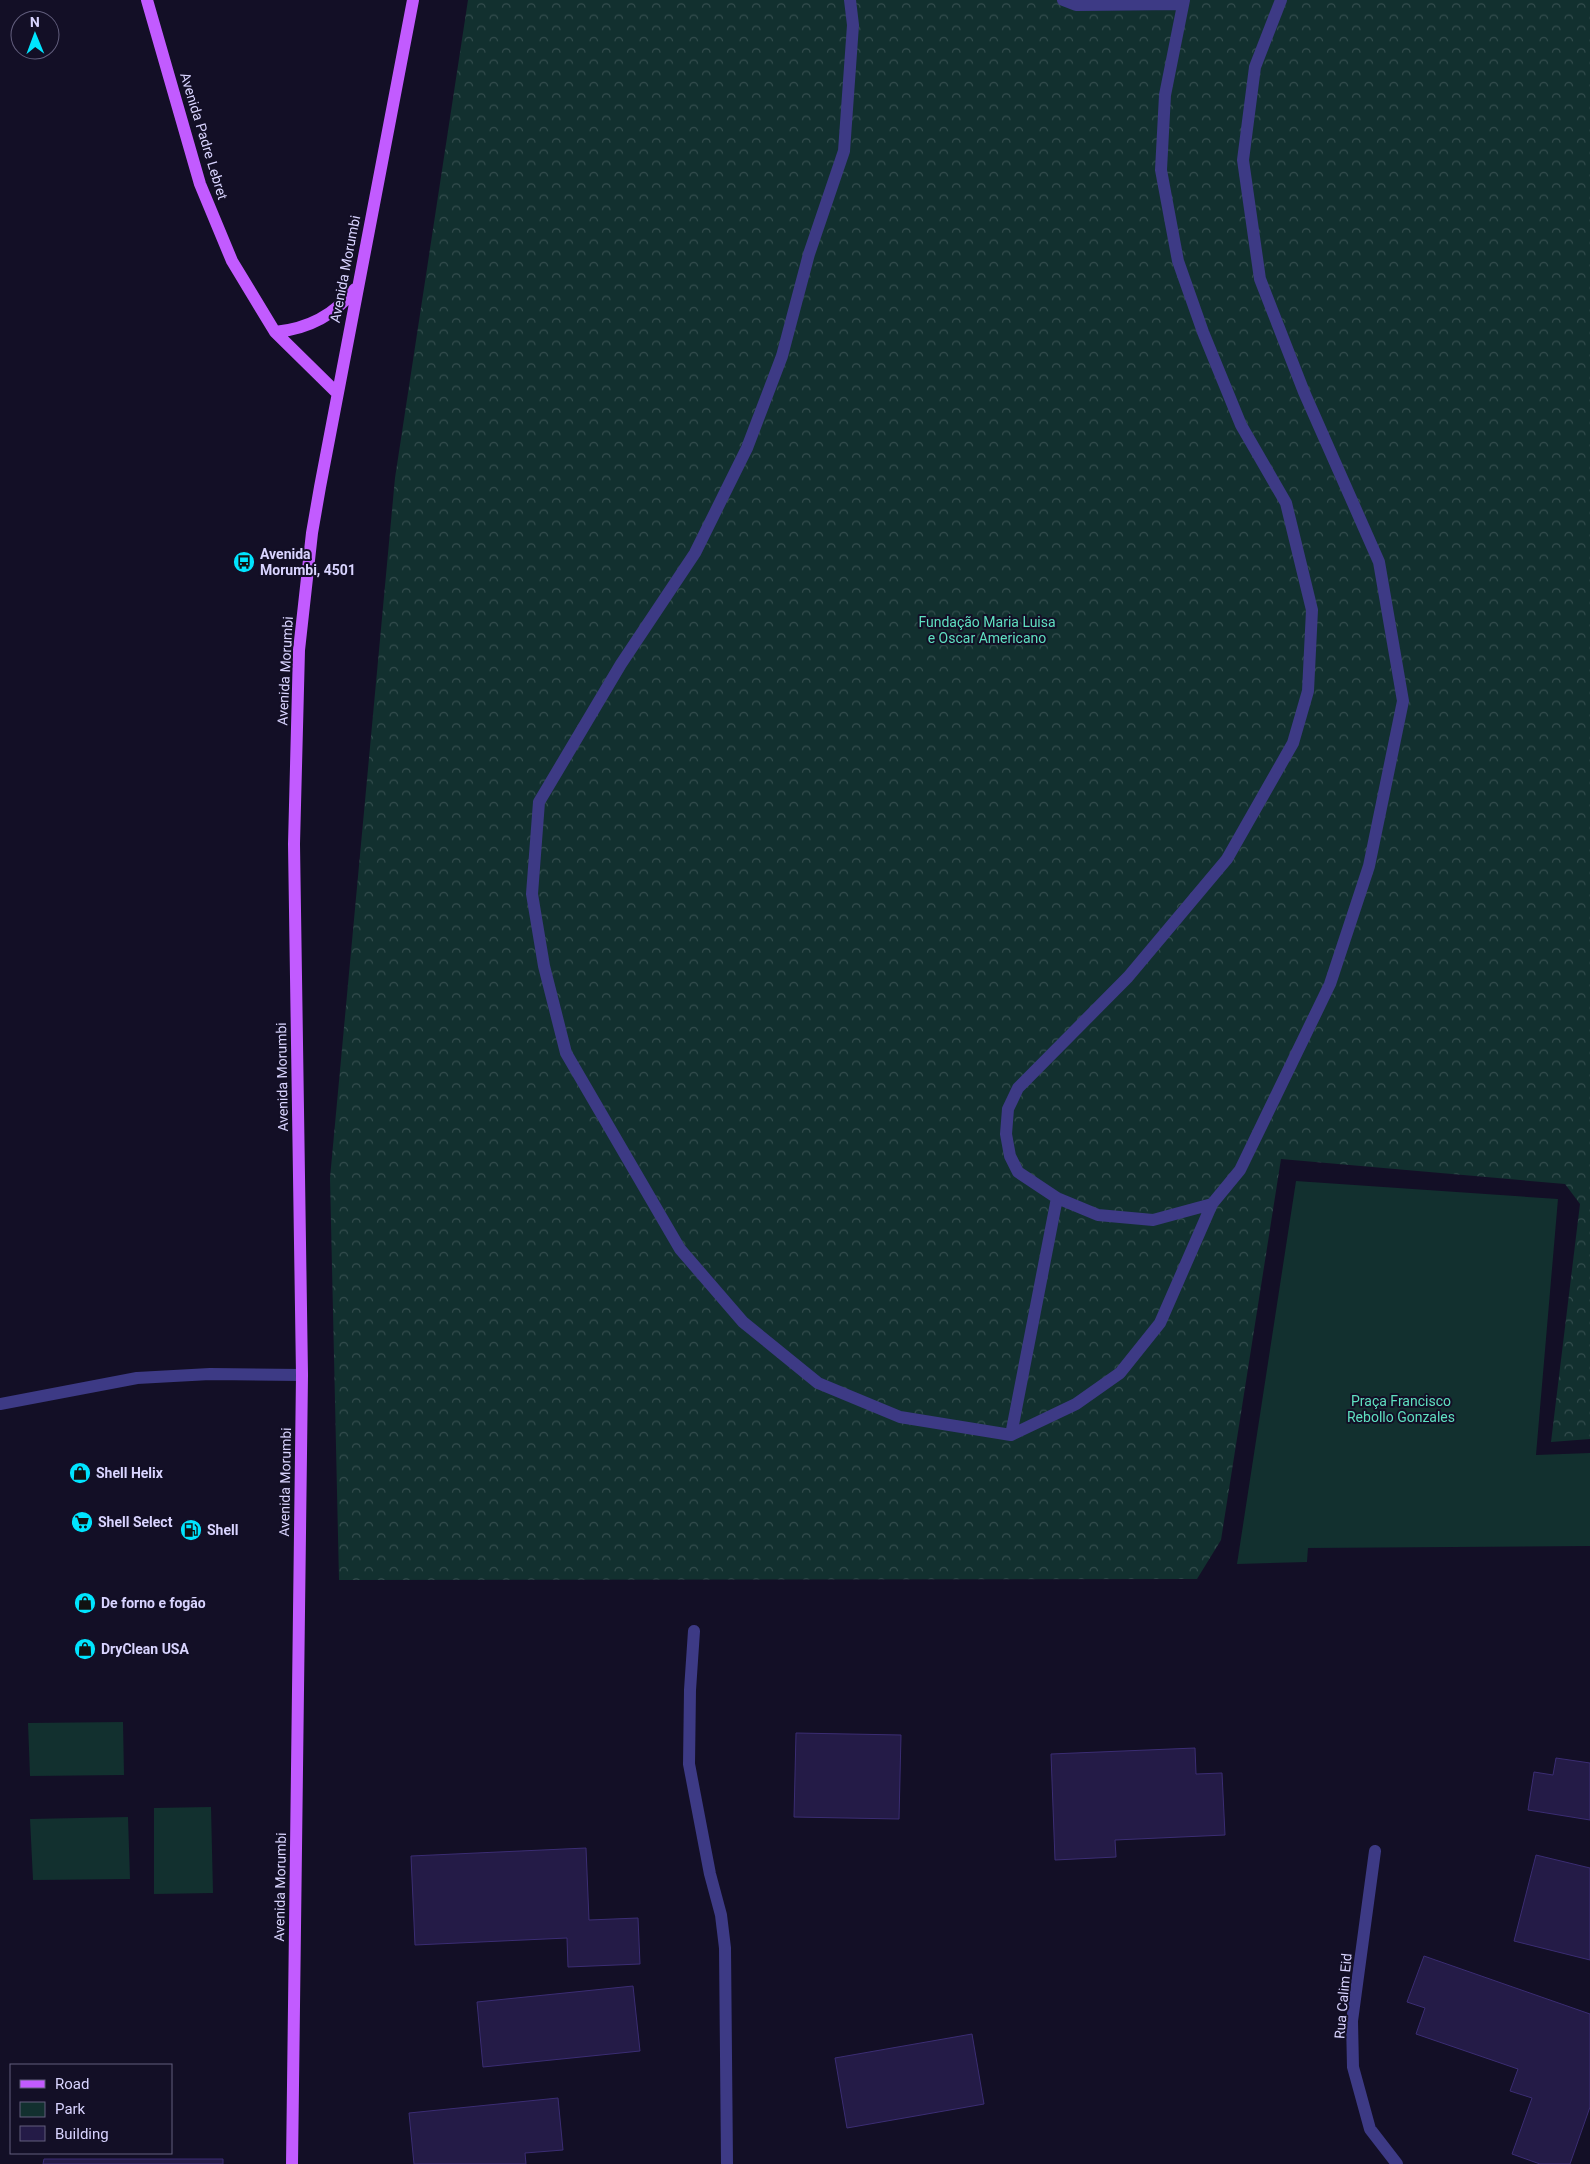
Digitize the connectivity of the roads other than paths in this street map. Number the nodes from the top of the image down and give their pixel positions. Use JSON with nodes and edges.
{"nodes":[{"id":1,"x":147,"y":0,"type":"edge"},
{"id":2,"x":413,"y":0,"type":"edge"},
{"id":3,"x":850,"y":0,"type":"edge"},
{"id":4,"x":1063,"y":0,"type":"edge"},
{"id":5,"x":1281,"y":0,"type":"edge"},
{"id":6,"x":1183,"y":2,"type":"edge"},
{"id":7,"x":357,"y":287,"type":"junction"},
{"id":8,"x":275,"y":332,"type":"junction"},
{"id":9,"x":337,"y":393,"type":"junction"},
{"id":10,"x":1057,"y":1198,"type":"junction"},
{"id":11,"x":1212,"y":1204,"type":"junction"},
{"id":12,"x":302,"y":1375,"type":"junction"},
{"id":13,"x":0,"y":1404,"type":"edge"},
{"id":14,"x":1011,"y":1435,"type":"junction"},
{"id":15,"x":694,"y":1631,"type":"dead end"},
{"id":16,"x":1375,"y":1851,"type":"dead end"},
{"id":17,"x":292,"y":2164,"type":"edge"},
{"id":18,"x":727,"y":2164,"type":"edge"},
{"id":19,"x":1396,"y":2164,"type":"edge"}],
"edges":[{"from":1,"to":8,"type":"main road","name":"Avenida Padre Lebret"},
{"from":2,"to":7,"type":"main road","name":"Avenida Morumbi"},
{"from":3,"to":14,"type":"street"},
{"from":4,"to":6,"type":"street"},
{"from":5,"to":11,"type":"street"},
{"from":6,"to":10,"type":"street"},
{"from":7,"to":8,"type":"main road"},
{"from":7,"to":9,"type":"main road","name":"Avenida Morumbi"},
{"from":8,"to":9,"type":"main road","name":"Avenida Padre Lebret"},
{"from":9,"to":12,"type":"main road","name":"Avenida Morumbi"},
{"from":10,"to":11,"type":"street"},
{"from":10,"to":14,"type":"street"},
{"from":11,"to":14,"type":"street"},
{"from":12,"to":13,"type":"street"},
{"from":12,"to":17,"type":"main road","name":"Avenida Morumbi"},
{"from":15,"to":18,"type":"street"},
{"from":16,"to":19,"type":"street","name":"Rua Calim Eid"}]}
